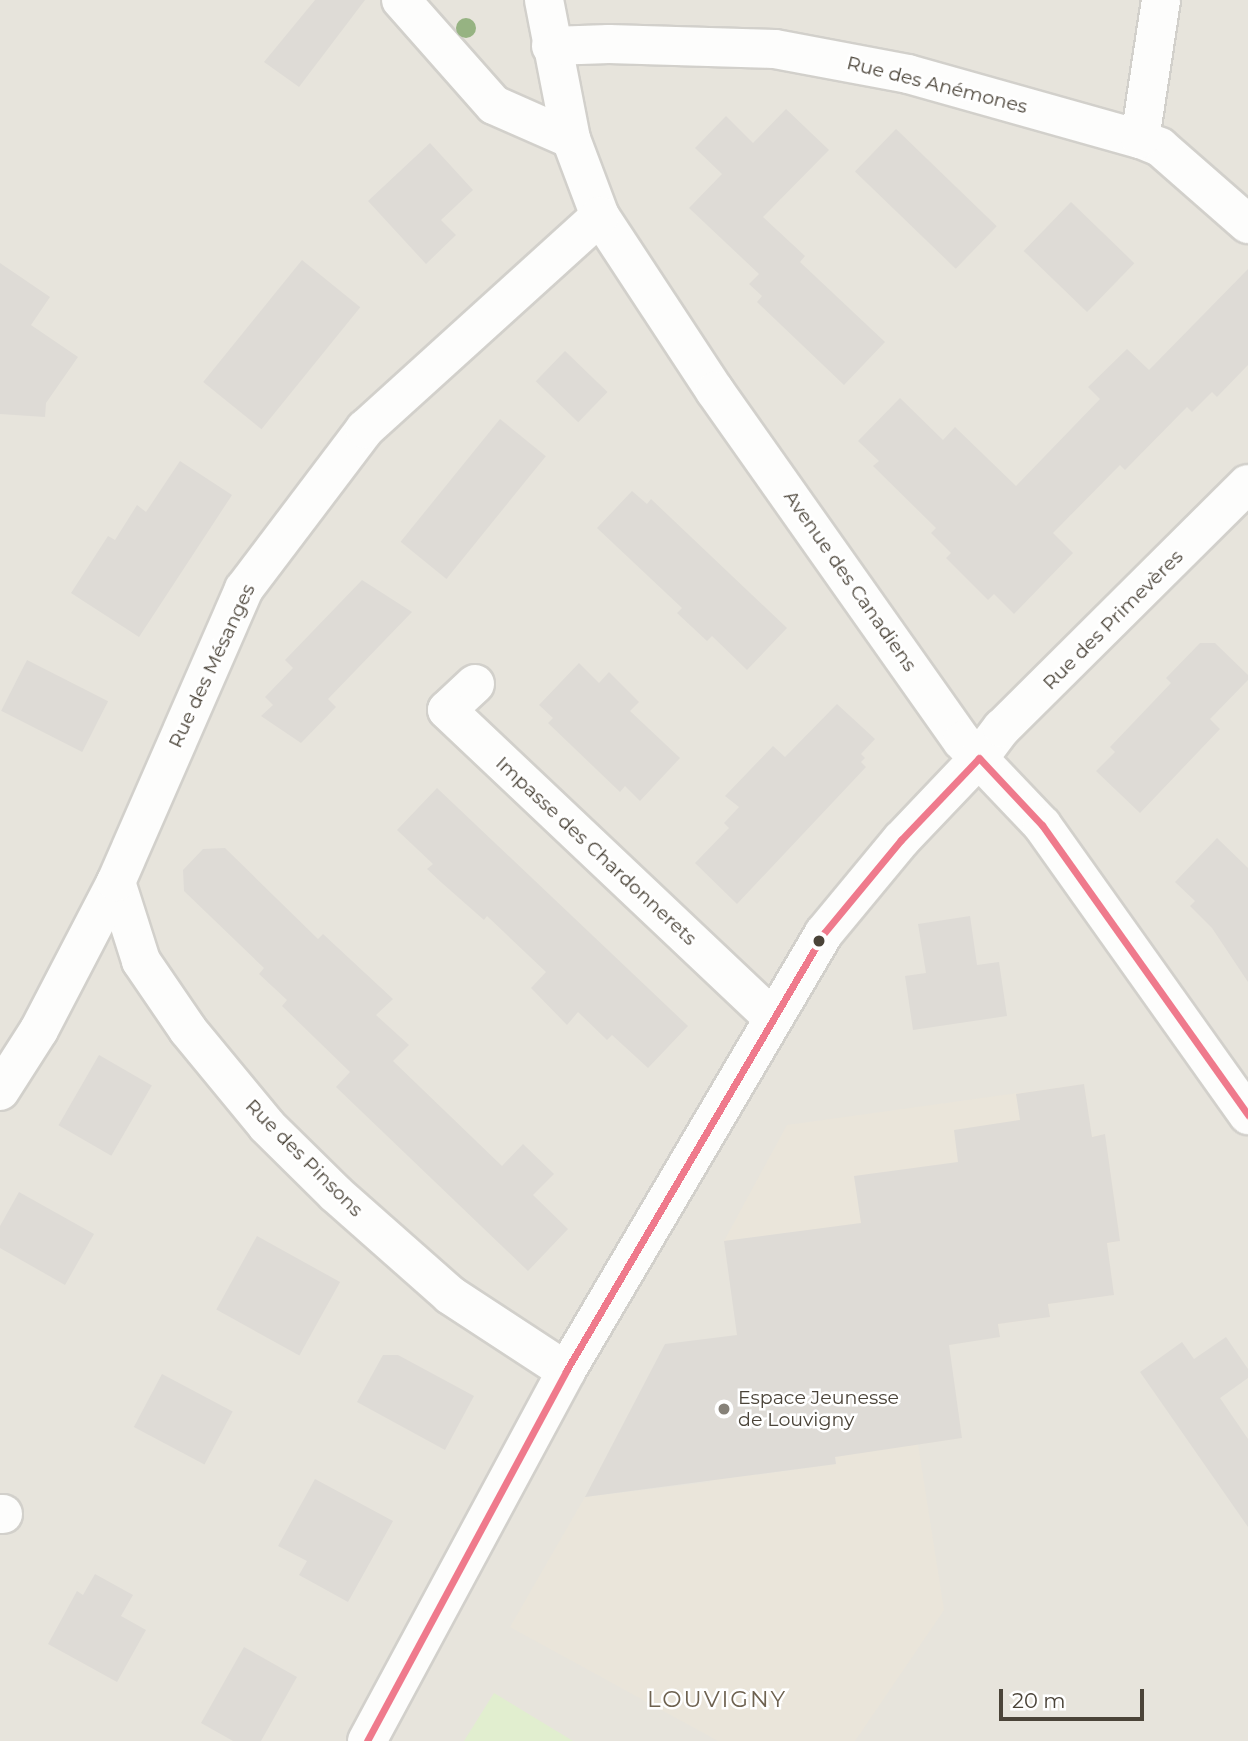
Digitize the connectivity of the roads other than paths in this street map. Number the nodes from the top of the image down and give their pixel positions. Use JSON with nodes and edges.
{"nodes":[{"id":1,"x":401,"y":0,"type":"edge"},
{"id":2,"x":544,"y":0,"type":"edge"},
{"id":3,"x":1161,"y":0,"type":"edge"},
{"id":4,"x":551,"y":46,"type":"junction"},
{"id":5,"x":571,"y":139,"type":"junction"},
{"id":6,"x":1140,"y":139,"type":"junction"},
{"id":7,"x":600,"y":216,"type":"junction"},
{"id":8,"x":1248,"y":224,"type":"edge"},
{"id":9,"x":1248,"y":484,"type":"edge"},
{"id":10,"x":475,"y":684,"type":"dead end"},
{"id":11,"x":979,"y":758,"type":"junction"},
{"id":12,"x":116,"y":883,"type":"junction"},
{"id":13,"x":773,"y":1018,"type":"junction"},
{"id":14,"x":0,"y":1091,"type":"edge"},
{"id":15,"x":1248,"y":1115,"type":"edge"},
{"id":16,"x":566,"y":1371,"type":"junction"},
{"id":17,"x":367,"y":1741,"type":"edge"}],
"edges":[{"from":1,"to":5,"type":"street"},
{"from":2,"to":4,"type":"street","name":"Avenue des Canadiens"},
{"from":3,"to":6,"type":"street"},
{"from":4,"to":5,"type":"street","name":"Avenue des Canadiens"},
{"from":4,"to":6,"type":"street","name":"Rue des Anémones"},
{"from":5,"to":7,"type":"street","name":"Avenue des Canadiens"},
{"from":6,"to":8,"type":"street","name":"Rue des Anémones"},
{"from":7,"to":11,"type":"street","name":"Avenue des Canadiens"},
{"from":7,"to":12,"type":"street","name":"Rue des Mésanges"},
{"from":9,"to":11,"type":"street","name":"Rue des Primevères"},
{"from":10,"to":13,"type":"street","name":"Impasse des Chardonnerets"},
{"from":11,"to":13,"type":"street","name":"Rue des Primevères"},
{"from":11,"to":15,"type":"street","name":"Avenue des Canadiens"},
{"from":12,"to":14,"type":"street","name":"Rue des Mésanges"},
{"from":12,"to":16,"type":"street","name":"Rue des Pinsons"},
{"from":13,"to":16,"type":"street","name":"Rue des Primevères"},
{"from":16,"to":17,"type":"street","name":"Rue des Primevères"}]}
